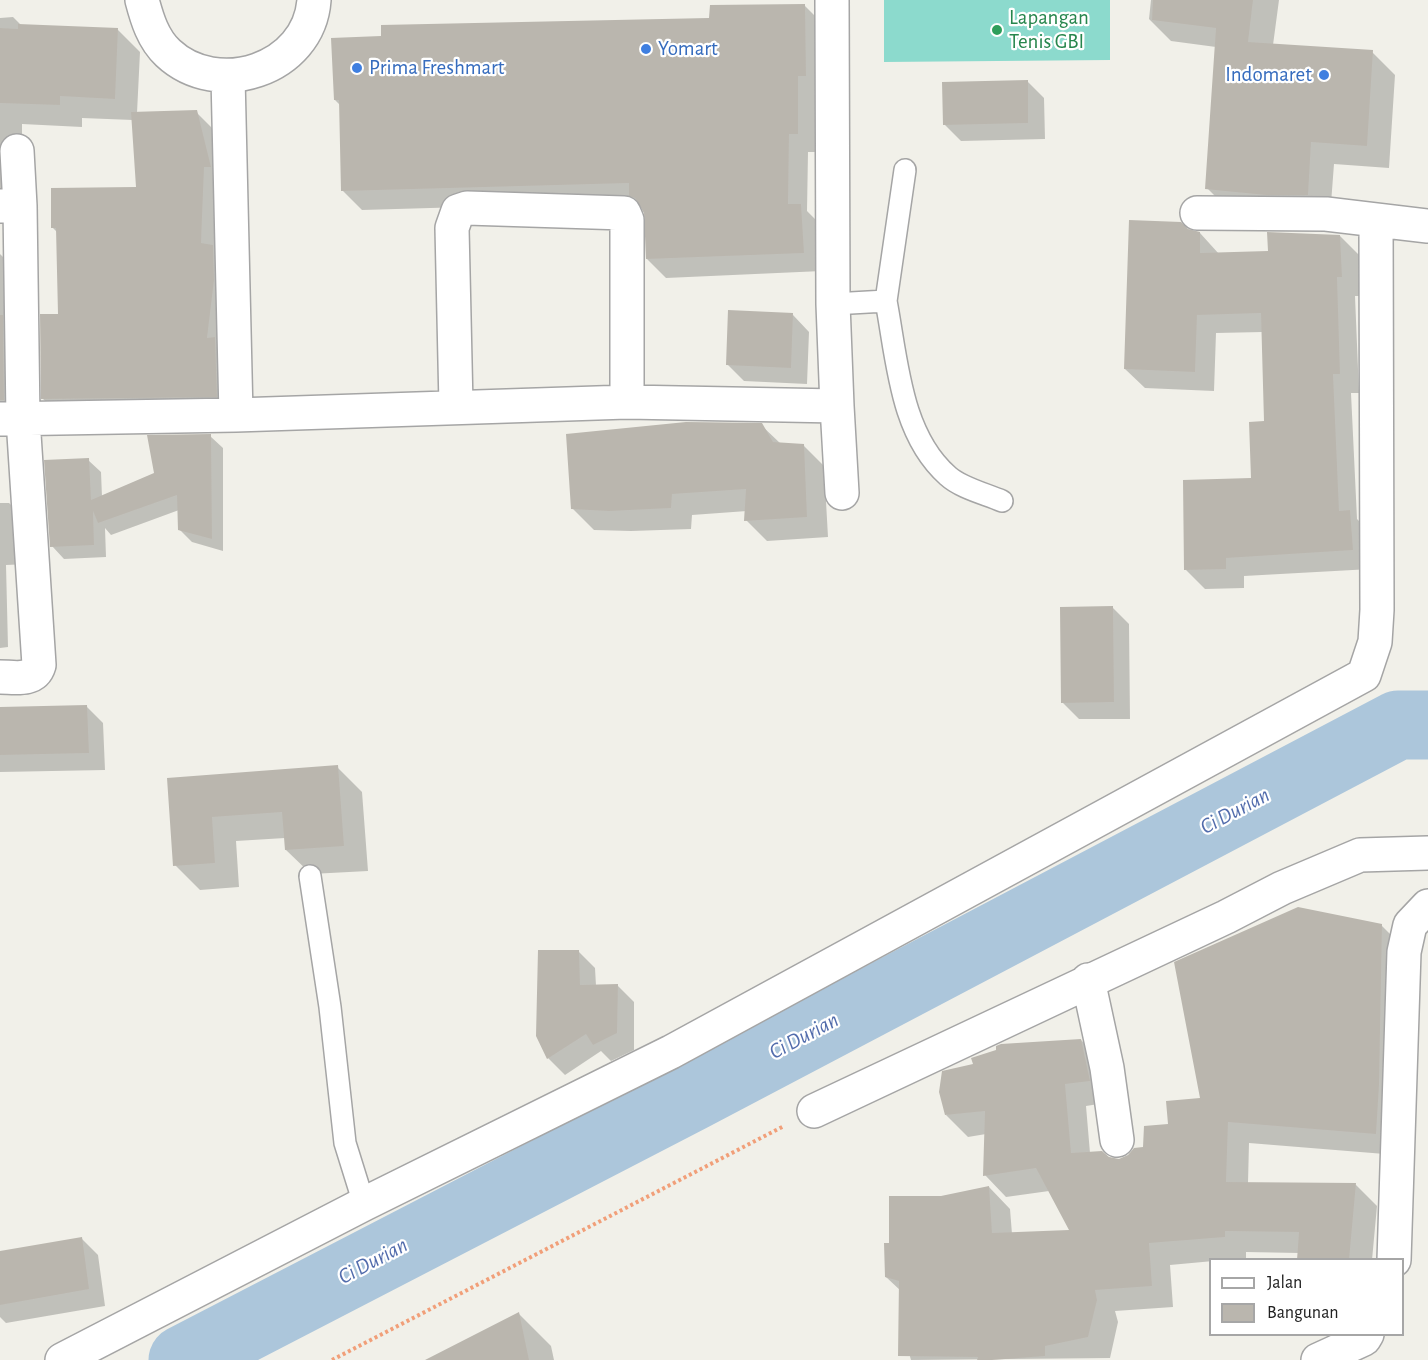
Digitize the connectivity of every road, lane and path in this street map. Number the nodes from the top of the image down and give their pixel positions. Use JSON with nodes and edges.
{"nodes":[{"id":1,"x":142,"y":0,"type":"edge"},
{"id":2,"x":314,"y":0,"type":"edge"},
{"id":3,"x":832,"y":0,"type":"edge"},
{"id":4,"x":228,"y":77,"type":"junction"},
{"id":5,"x":17,"y":151,"type":"dead end"},
{"id":6,"x":905,"y":170,"type":"dead end"},
{"id":7,"x":10,"y":206,"type":"edge"},
{"id":8,"x":1197,"y":213,"type":"dead end"},
{"id":9,"x":1376,"y":221,"type":"junction"},
{"id":10,"x":1428,"y":226,"type":"edge"},
{"id":11,"x":886,"y":301,"type":"junction"},
{"id":12,"x":832,"y":304,"type":"junction"},
{"id":13,"x":627,"y":402,"type":"junction"},
{"id":14,"x":456,"y":406,"type":"junction"},
{"id":15,"x":837,"y":406,"type":"junction"},
{"id":16,"x":236,"y":415,"type":"junction"},
{"id":17,"x":12,"y":419,"type":"edge"},
{"id":18,"x":842,"y":493,"type":"dead end"},
{"id":19,"x":1002,"y":501,"type":"dead end"},
{"id":20,"x":0,"y":677,"type":"edge"},
{"id":21,"x":1428,"y":853,"type":"edge"},
{"id":22,"x":310,"y":876,"type":"dead end"},
{"id":23,"x":1428,"y":906,"type":"edge"},
{"id":24,"x":1088,"y":980,"type":"junction"},
{"id":25,"x":814,"y":1111,"type":"joint"},
{"id":26,"x":1117,"y":1140,"type":"dead end"},
{"id":27,"x":364,"y":1204,"type":"junction"},
{"id":28,"x":1394,"y":1258,"type":"edge"},
{"id":29,"x":1366,"y":1336,"type":"edge"},
{"id":30,"x":62,"y":1360,"type":"edge"},
{"id":31,"x":332,"y":1360,"type":"edge"},
{"id":32,"x":1318,"y":1360,"type":"edge"}],
"edges":[{"from":1,"to":4,"type":"street"},
{"from":2,"to":4,"type":"street"},
{"from":3,"to":12,"type":"street"},
{"from":4,"to":16,"type":"street"},
{"from":5,"to":7,"type":"street"},
{"from":6,"to":11,"type":"lane"},
{"from":7,"to":17,"type":"street"},
{"from":8,"to":9,"type":"street"},
{"from":9,"to":10,"type":"street"},
{"from":9,"to":27,"type":"street"},
{"from":11,"to":12,"type":"lane"},
{"from":11,"to":19,"type":"lane"},
{"from":12,"to":15,"type":"street"},
{"from":13,"to":14,"type":"street"},
{"from":13,"to":14,"type":"street"},
{"from":13,"to":15,"type":"street"},
{"from":14,"to":16,"type":"street"},
{"from":15,"to":18,"type":"street"},
{"from":16,"to":17,"type":"street"},
{"from":17,"to":20,"type":"street"},
{"from":21,"to":24,"type":"street"},
{"from":22,"to":27,"type":"lane"},
{"from":23,"to":28,"type":"street"},
{"from":24,"to":25,"type":"street"},
{"from":24,"to":26,"type":"street"},
{"from":25,"to":31,"type":"path"},
{"from":27,"to":30,"type":"street"},
{"from":29,"to":32,"type":"street"}]}
